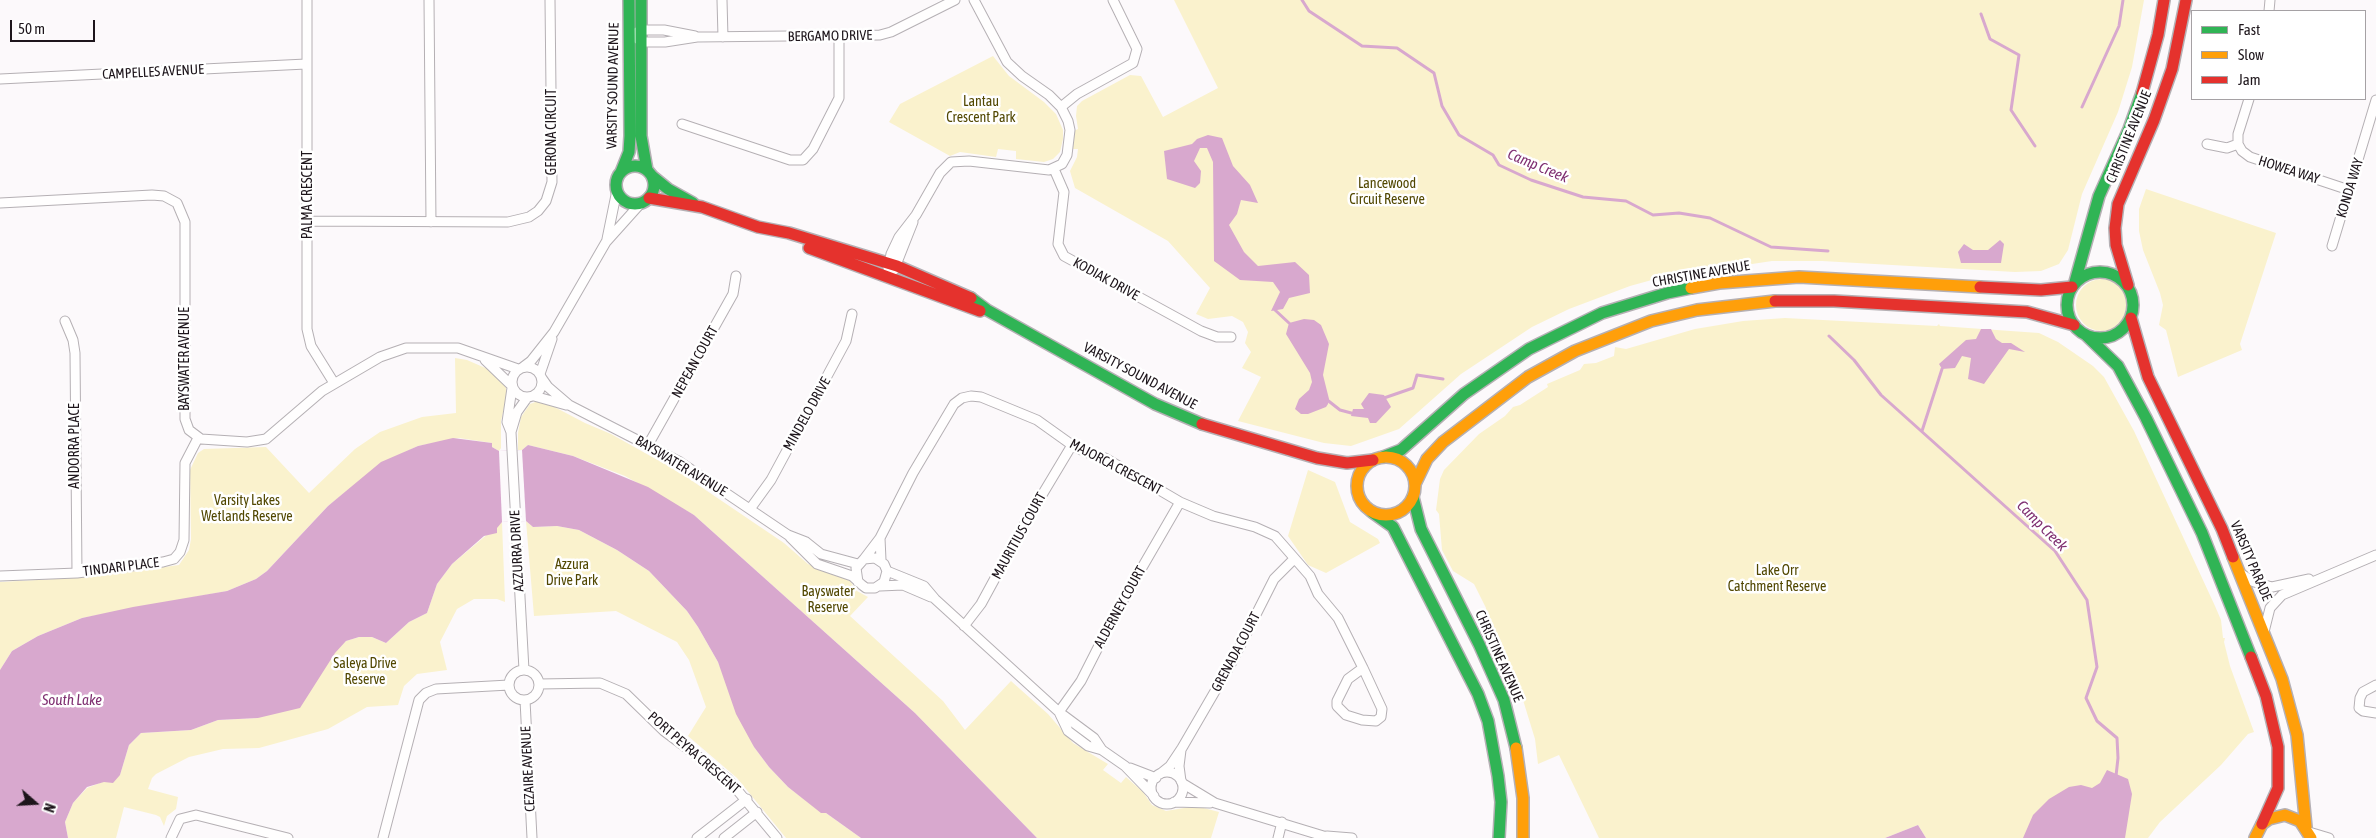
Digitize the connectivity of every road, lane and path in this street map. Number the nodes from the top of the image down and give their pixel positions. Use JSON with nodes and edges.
{"nodes":[{"id":1,"x":307,"y":0,"type":"edge"},
{"id":2,"x":429,"y":0,"type":"edge"},
{"id":3,"x":550,"y":0,"type":"edge"},
{"id":4,"x":629,"y":0,"type":"edge"},
{"id":5,"x":642,"y":0,"type":"edge"},
{"id":6,"x":722,"y":0,"type":"edge"},
{"id":7,"x":955,"y":0,"type":"edge"},
{"id":8,"x":974,"y":0,"type":"edge"},
{"id":9,"x":1113,"y":0,"type":"edge"},
{"id":10,"x":2164,"y":0,"type":"edge"},
{"id":11,"x":2186,"y":0,"type":"edge"},
{"id":12,"x":642,"y":30,"type":"junction"},
{"id":13,"x":630,"y":35,"type":"junction"},
{"id":14,"x":839,"y":36,"type":"junction"},
{"id":15,"x":697,"y":37,"type":"junction"},
{"id":16,"x":723,"y":37,"type":"junction"},
{"id":17,"x":642,"y":42,"type":"junction"},
{"id":18,"x":306,"y":64,"type":"junction"},
{"id":19,"x":0,"y":79,"type":"edge"},
{"id":20,"x":2249,"y":100,"type":"edge"},
{"id":21,"x":2376,"y":100,"type":"edge"},
{"id":22,"x":1061,"y":107,"type":"junction"},
{"id":23,"x":682,"y":124,"type":"dead end"},
{"id":24,"x":2207,"y":144,"type":"dead end"},
{"id":25,"x":2238,"y":144,"type":"junction"},
{"id":26,"x":1054,"y":169,"type":"junction"},
{"id":27,"x":621,"y":172,"type":"junction"},
{"id":28,"x":650,"y":173,"type":"junction"},
{"id":29,"x":617,"y":190,"type":"junction"},
{"id":30,"x":2349,"y":190,"type":"junction"},
{"id":31,"x":645,"y":201,"type":"junction"},
{"id":32,"x":0,"y":203,"type":"edge"},
{"id":33,"x":702,"y":208,"type":"junction"},
{"id":34,"x":308,"y":221,"type":"junction"},
{"id":35,"x":431,"y":222,"type":"junction"},
{"id":36,"x":758,"y":226,"type":"junction"},
{"id":37,"x":606,"y":242,"type":"junction"},
{"id":38,"x":2332,"y":246,"type":"dead end"},
{"id":39,"x":893,"y":265,"type":"junction"},
{"id":40,"x":736,"y":276,"type":"dead end"},
{"id":41,"x":888,"y":276,"type":"junction"},
{"id":42,"x":2074,"y":285,"type":"junction"},
{"id":43,"x":2128,"y":285,"type":"junction"},
{"id":44,"x":987,"y":310,"type":"junction"},
{"id":45,"x":852,"y":314,"type":"dead end"},
{"id":46,"x":2131,"y":318,"type":"junction"},
{"id":47,"x":65,"y":321,"type":"dead end"},
{"id":48,"x":2074,"y":325,"type":"junction"},
{"id":49,"x":554,"y":332,"type":"junction"},
{"id":50,"x":2086,"y":335,"type":"junction"},
{"id":51,"x":1230,"y":337,"type":"dead end"},
{"id":52,"x":481,"y":356,"type":"junction"},
{"id":53,"x":520,"y":368,"type":"junction"},
{"id":54,"x":540,"y":376,"type":"junction"},
{"id":55,"x":334,"y":383,"type":"junction"},
{"id":56,"x":512,"y":386,"type":"junction"},
{"id":57,"x":530,"y":396,"type":"junction"},
{"id":58,"x":569,"y":405,"type":"junction"},
{"id":59,"x":511,"y":432,"type":"junction"},
{"id":60,"x":198,"y":438,"type":"junction"},
{"id":61,"x":1072,"y":444,"type":"junction"},
{"id":62,"x":648,"y":445,"type":"junction"},
{"id":63,"x":1317,"y":458,"type":"junction"},
{"id":64,"x":1378,"y":459,"type":"junction"},
{"id":65,"x":1414,"y":484,"type":"junction"},
{"id":66,"x":1357,"y":489,"type":"junction"},
{"id":67,"x":1413,"y":496,"type":"junction"},
{"id":68,"x":1180,"y":502,"type":"junction"},
{"id":69,"x":750,"y":509,"type":"junction"},
{"id":70,"x":1372,"y":512,"type":"junction"},
{"id":71,"x":788,"y":535,"type":"junction"},
{"id":72,"x":880,"y":538,"type":"junction"},
{"id":73,"x":2376,"y":556,"type":"edge"},
{"id":74,"x":1294,"y":559,"type":"junction"},
{"id":75,"x":880,"y":560,"type":"junction"},
{"id":76,"x":861,"y":561,"type":"junction"},
{"id":77,"x":887,"y":571,"type":"junction"},
{"id":78,"x":77,"y":573,"type":"junction"},
{"id":79,"x":2240,"y":573,"type":"junction"},
{"id":80,"x":0,"y":576,"type":"edge"},
{"id":81,"x":2327,"y":576,"type":"junction"},
{"id":82,"x":858,"y":582,"type":"junction"},
{"id":83,"x":880,"y":586,"type":"junction"},
{"id":84,"x":935,"y":599,"type":"junction"},
{"id":85,"x":964,"y":626,"type":"junction"},
{"id":86,"x":2264,"y":632,"type":"junction"},
{"id":87,"x":1363,"y":668,"type":"junction"},
{"id":88,"x":524,"y":670,"type":"junction"},
{"id":89,"x":539,"y":684,"type":"junction"},
{"id":90,"x":509,"y":685,"type":"junction"},
{"id":91,"x":2376,"y":685,"type":"edge"},
{"id":92,"x":525,"y":700,"type":"junction"},
{"id":93,"x":1058,"y":712,"type":"junction"},
{"id":94,"x":2376,"y":713,"type":"edge"},
{"id":95,"x":1182,"y":748,"type":"junction"},
{"id":96,"x":1125,"y":766,"type":"junction"},
{"id":97,"x":1158,"y":776,"type":"junction"},
{"id":98,"x":1182,"y":782,"type":"junction"},
{"id":99,"x":1154,"y":796,"type":"junction"},
{"id":100,"x":747,"y":800,"type":"junction"},
{"id":101,"x":1174,"y":802,"type":"junction"},
{"id":102,"x":1215,"y":803,"type":"junction"},
{"id":103,"x":757,"y":812,"type":"junction"},
{"id":104,"x":1282,"y":822,"type":"junction"},
{"id":105,"x":2262,"y":824,"type":"junction"},
{"id":106,"x":2309,"y":833,"type":"edge"},
{"id":107,"x":1329,"y":837,"type":"edge"},
{"id":108,"x":170,"y":838,"type":"edge"},
{"id":109,"x":288,"y":838,"type":"edge"},
{"id":110,"x":383,"y":838,"type":"edge"},
{"id":111,"x":532,"y":838,"type":"edge"},
{"id":112,"x":696,"y":838,"type":"edge"},
{"id":113,"x":724,"y":838,"type":"edge"},
{"id":114,"x":777,"y":838,"type":"edge"},
{"id":115,"x":1278,"y":838,"type":"edge"},
{"id":116,"x":1352,"y":838,"type":"edge"},
{"id":117,"x":1498,"y":838,"type":"edge"},
{"id":118,"x":1524,"y":838,"type":"edge"},
{"id":119,"x":2255,"y":838,"type":"edge"},
{"id":120,"x":2330,"y":838,"type":"edge"}],
"edges":[{"from":1,"to":18,"type":"street","name":"PALMA CRESCENT"},
{"from":2,"to":35,"type":"street"},
{"from":3,"to":35,"type":"street","name":"GERONA CIRCUIT"},
{"from":4,"to":13,"type":"main road","name":"VARSITY SOUND AVENUE"},
{"from":5,"to":12,"type":"main road","name":"VARSITY SOUND AVENUE"},
{"from":6,"to":16,"type":"street"},
{"from":7,"to":14,"type":"street","name":"BERGAMO DRIVE"},
{"from":8,"to":22,"type":"street"},
{"from":9,"to":22,"type":"street"},
{"from":10,"to":42,"type":"main road","name":"CHRISTINE AVENUE"},
{"from":11,"to":43,"type":"main road","name":"CHRISTINE AVENUE"},
{"from":12,"to":13,"type":"street","name":"BERGAMO DRIVE"},
{"from":12,"to":15,"type":"street","name":"BERGAMO DRIVE"},
{"from":12,"to":17,"type":"main road","name":"VARSITY SOUND AVENUE"},
{"from":13,"to":17,"type":"street"},
{"from":13,"to":27,"type":"main road","name":"VARSITY SOUND AVENUE"},
{"from":14,"to":16,"type":"street","name":"BERGAMO DRIVE"},
{"from":14,"to":23,"type":"street"},
{"from":15,"to":16,"type":"street","name":"BERGAMO DRIVE"},
{"from":15,"to":17,"type":"street","name":"BERGAMO DRIVE"},
{"from":17,"to":28,"type":"main road","name":"VARSITY SOUND AVENUE"},
{"from":18,"to":19,"type":"street","name":"CAMPELLES AVENUE"},
{"from":18,"to":34,"type":"street","name":"PALMA CRESCENT"},
{"from":20,"to":25,"type":"street"},
{"from":21,"to":30,"type":"street","name":"KONDA WAY"},
{"from":22,"to":26,"type":"street"},
{"from":24,"to":25,"type":"street"},
{"from":25,"to":30,"type":"street","name":"HOWEA WAY"},
{"from":26,"to":39,"type":"street"},
{"from":26,"to":51,"type":"street","name":"KODIAK DRIVE"},
{"from":27,"to":28,"type":"main road"},
{"from":27,"to":29,"type":"main road"},
{"from":28,"to":31,"type":"main road"},
{"from":28,"to":33,"type":"main road","name":"VARSITY SOUND AVENUE"},
{"from":29,"to":31,"type":"main road"},
{"from":29,"to":37,"type":"street"},
{"from":30,"to":38,"type":"street","name":"KONDA WAY"},
{"from":31,"to":33,"type":"main road","name":"VARSITY SOUND AVENUE"},
{"from":31,"to":37,"type":"street"},
{"from":32,"to":60,"type":"street","name":"BAYSWATER AVENUE"},
{"from":33,"to":36,"type":"main road","name":"VARSITY SOUND AVENUE"},
{"from":34,"to":35,"type":"street","name":"GERONA CIRCUIT"},
{"from":34,"to":55,"type":"street","name":"PALMA CRESCENT"},
{"from":36,"to":39,"type":"main road","name":"VARSITY SOUND AVENUE"},
{"from":36,"to":41,"type":"main road","name":"VARSITY SOUND AVENUE"},
{"from":37,"to":49,"type":"street"},
{"from":39,"to":41,"type":"street"},
{"from":39,"to":44,"type":"main road","name":"VARSITY SOUND AVENUE"},
{"from":40,"to":62,"type":"street","name":"NEPEAN COURT"},
{"from":41,"to":44,"type":"main road","name":"VARSITY SOUND AVENUE"},
{"from":42,"to":43,"type":"main road"},
{"from":42,"to":48,"type":"main road"},
{"from":42,"to":64,"type":"main road","name":"CHRISTINE AVENUE"},
{"from":43,"to":46,"type":"main road"},
{"from":44,"to":63,"type":"main road","name":"VARSITY SOUND AVENUE"},
{"from":45,"to":69,"type":"street","name":"MINDELO DRIVE"},
{"from":46,"to":50,"type":"main road"},
{"from":46,"to":79,"type":"main road","name":"VARSITY PARADE"},
{"from":47,"to":78,"type":"street","name":"ANDORRA PLACE"},
{"from":48,"to":50,"type":"main road"},
{"from":48,"to":65,"type":"main road"},
{"from":49,"to":53,"type":"street"},
{"from":49,"to":54,"type":"street"},
{"from":50,"to":105,"type":"main road"},
{"from":52,"to":53,"type":"street"},
{"from":52,"to":55,"type":"street"},
{"from":52,"to":56,"type":"street"},
{"from":53,"to":54,"type":"street"},
{"from":53,"to":56,"type":"street"},
{"from":54,"to":57,"type":"street"},
{"from":54,"to":58,"type":"street","name":"BAYSWATER AVENUE"},
{"from":55,"to":60,"type":"street"},
{"from":56,"to":57,"type":"street"},
{"from":56,"to":59,"type":"street"},
{"from":57,"to":58,"type":"street","name":"BAYSWATER AVENUE"},
{"from":57,"to":59,"type":"street"},
{"from":58,"to":62,"type":"street","name":"BAYSWATER AVENUE"},
{"from":59,"to":88,"type":"street","name":"AZZURRA DRIVE"},
{"from":60,"to":78,"type":"street","name":"TINDARI PLACE"},
{"from":61,"to":68,"type":"street","name":"MAJORCA CRESCENT"},
{"from":61,"to":72,"type":"street","name":"MAJORCA CRESCENT"},
{"from":61,"to":85,"type":"street","name":"MAURITIUS COURT"},
{"from":62,"to":69,"type":"street","name":"BAYSWATER AVENUE"},
{"from":63,"to":64,"type":"main road","name":"VARSITY SOUND AVENUE"},
{"from":63,"to":66,"type":"main road","name":"VARSITY SOUND AVENUE"},
{"from":64,"to":65,"type":"main road"},
{"from":64,"to":66,"type":"main road"},
{"from":65,"to":67,"type":"main road"},
{"from":66,"to":70,"type":"main road"},
{"from":67,"to":70,"type":"main road"},
{"from":67,"to":118,"type":"main road","name":"CHRISTINE AVENUE"},
{"from":68,"to":74,"type":"street","name":"MAJORCA CRESCENT"},
{"from":68,"to":93,"type":"street","name":"ALDERNEY COURT"},
{"from":69,"to":71,"type":"street","name":"BAYSWATER AVENUE"},
{"from":70,"to":117,"type":"main road"},
{"from":71,"to":76,"type":"street","name":"BAYSWATER AVENUE"},
{"from":71,"to":82,"type":"street","name":"BAYSWATER AVENUE"},
{"from":72,"to":75,"type":"street","name":"MAJORCA CRESCENT"},
{"from":72,"to":76,"type":"street","name":"MAJORCA CRESCENT"},
{"from":73,"to":81,"type":"street"},
{"from":74,"to":87,"type":"street","name":"MAJORCA CRESCENT"},
{"from":74,"to":95,"type":"street","name":"GRENADA COURT"},
{"from":75,"to":76,"type":"street","name":"BAYSWATER AVENUE"},
{"from":75,"to":77,"type":"street"},
{"from":76,"to":82,"type":"street"},
{"from":77,"to":83,"type":"street"},
{"from":77,"to":84,"type":"street","name":"BAYSWATER AVENUE"},
{"from":78,"to":80,"type":"street","name":"TINDARI PLACE"},
{"from":79,"to":81,"type":"street"},
{"from":79,"to":86,"type":"main road","name":"VARSITY PARADE"},
{"from":81,"to":86,"type":"street"},
{"from":82,"to":83,"type":"street","name":"BAYSWATER AVENUE"},
{"from":83,"to":84,"type":"street","name":"BAYSWATER AVENUE"},
{"from":84,"to":85,"type":"street","name":"BAYSWATER AVENUE"},
{"from":85,"to":93,"type":"street","name":"BAYSWATER AVENUE"},
{"from":86,"to":106,"type":"main road","name":"VARSITY PARADE"},
{"from":87,"to":87,"type":"street","name":"MAJORCA CRESCENT"},
{"from":88,"to":89,"type":"street"},
{"from":88,"to":90,"type":"street"},
{"from":89,"to":92,"type":"street"},
{"from":89,"to":100,"type":"street","name":"PORT PEYRA CRESCENT"},
{"from":90,"to":92,"type":"street"},
{"from":90,"to":110,"type":"street"},
{"from":91,"to":94,"type":"street"},
{"from":92,"to":111,"type":"street","name":"CEZAIRE AVENUE"},
{"from":93,"to":96,"type":"street","name":"BAYSWATER AVENUE"},
{"from":95,"to":97,"type":"street","name":"GRENADA COURT"},
{"from":95,"to":98,"type":"street","name":"GRENADA COURT"},
{"from":96,"to":97,"type":"street","name":"BAYSWATER AVENUE"},
{"from":96,"to":99,"type":"street","name":"BAYSWATER AVENUE"},
{"from":97,"to":98,"type":"street","name":"BAYSWATER AVENUE"},
{"from":97,"to":99,"type":"street"},
{"from":98,"to":101,"type":"street"},
{"from":98,"to":102,"type":"street","name":"BAYSWATER AVENUE"},
{"from":99,"to":101,"type":"street","name":"BAYSWATER AVENUE"},
{"from":100,"to":103,"type":"street","name":"PORT PEYRA CRESCENT"},
{"from":100,"to":112,"type":"street"},
{"from":101,"to":102,"type":"street","name":"BAYSWATER AVENUE"},
{"from":102,"to":104,"type":"street","name":"BAYSWATER AVENUE"},
{"from":103,"to":113,"type":"street"},
{"from":103,"to":114,"type":"street","name":"PORT PEYRA CRESCENT"},
{"from":104,"to":107,"type":"street","name":"BAYSWATER AVENUE"},
{"from":104,"to":115,"type":"street"},
{"from":105,"to":106,"type":"main road"},
{"from":105,"to":119,"type":"main road"},
{"from":106,"to":120,"type":"street"},
{"from":107,"to":116,"type":"street","name":"BAYSWATER AVENUE"},
{"from":108,"to":109,"type":"street"}]}
